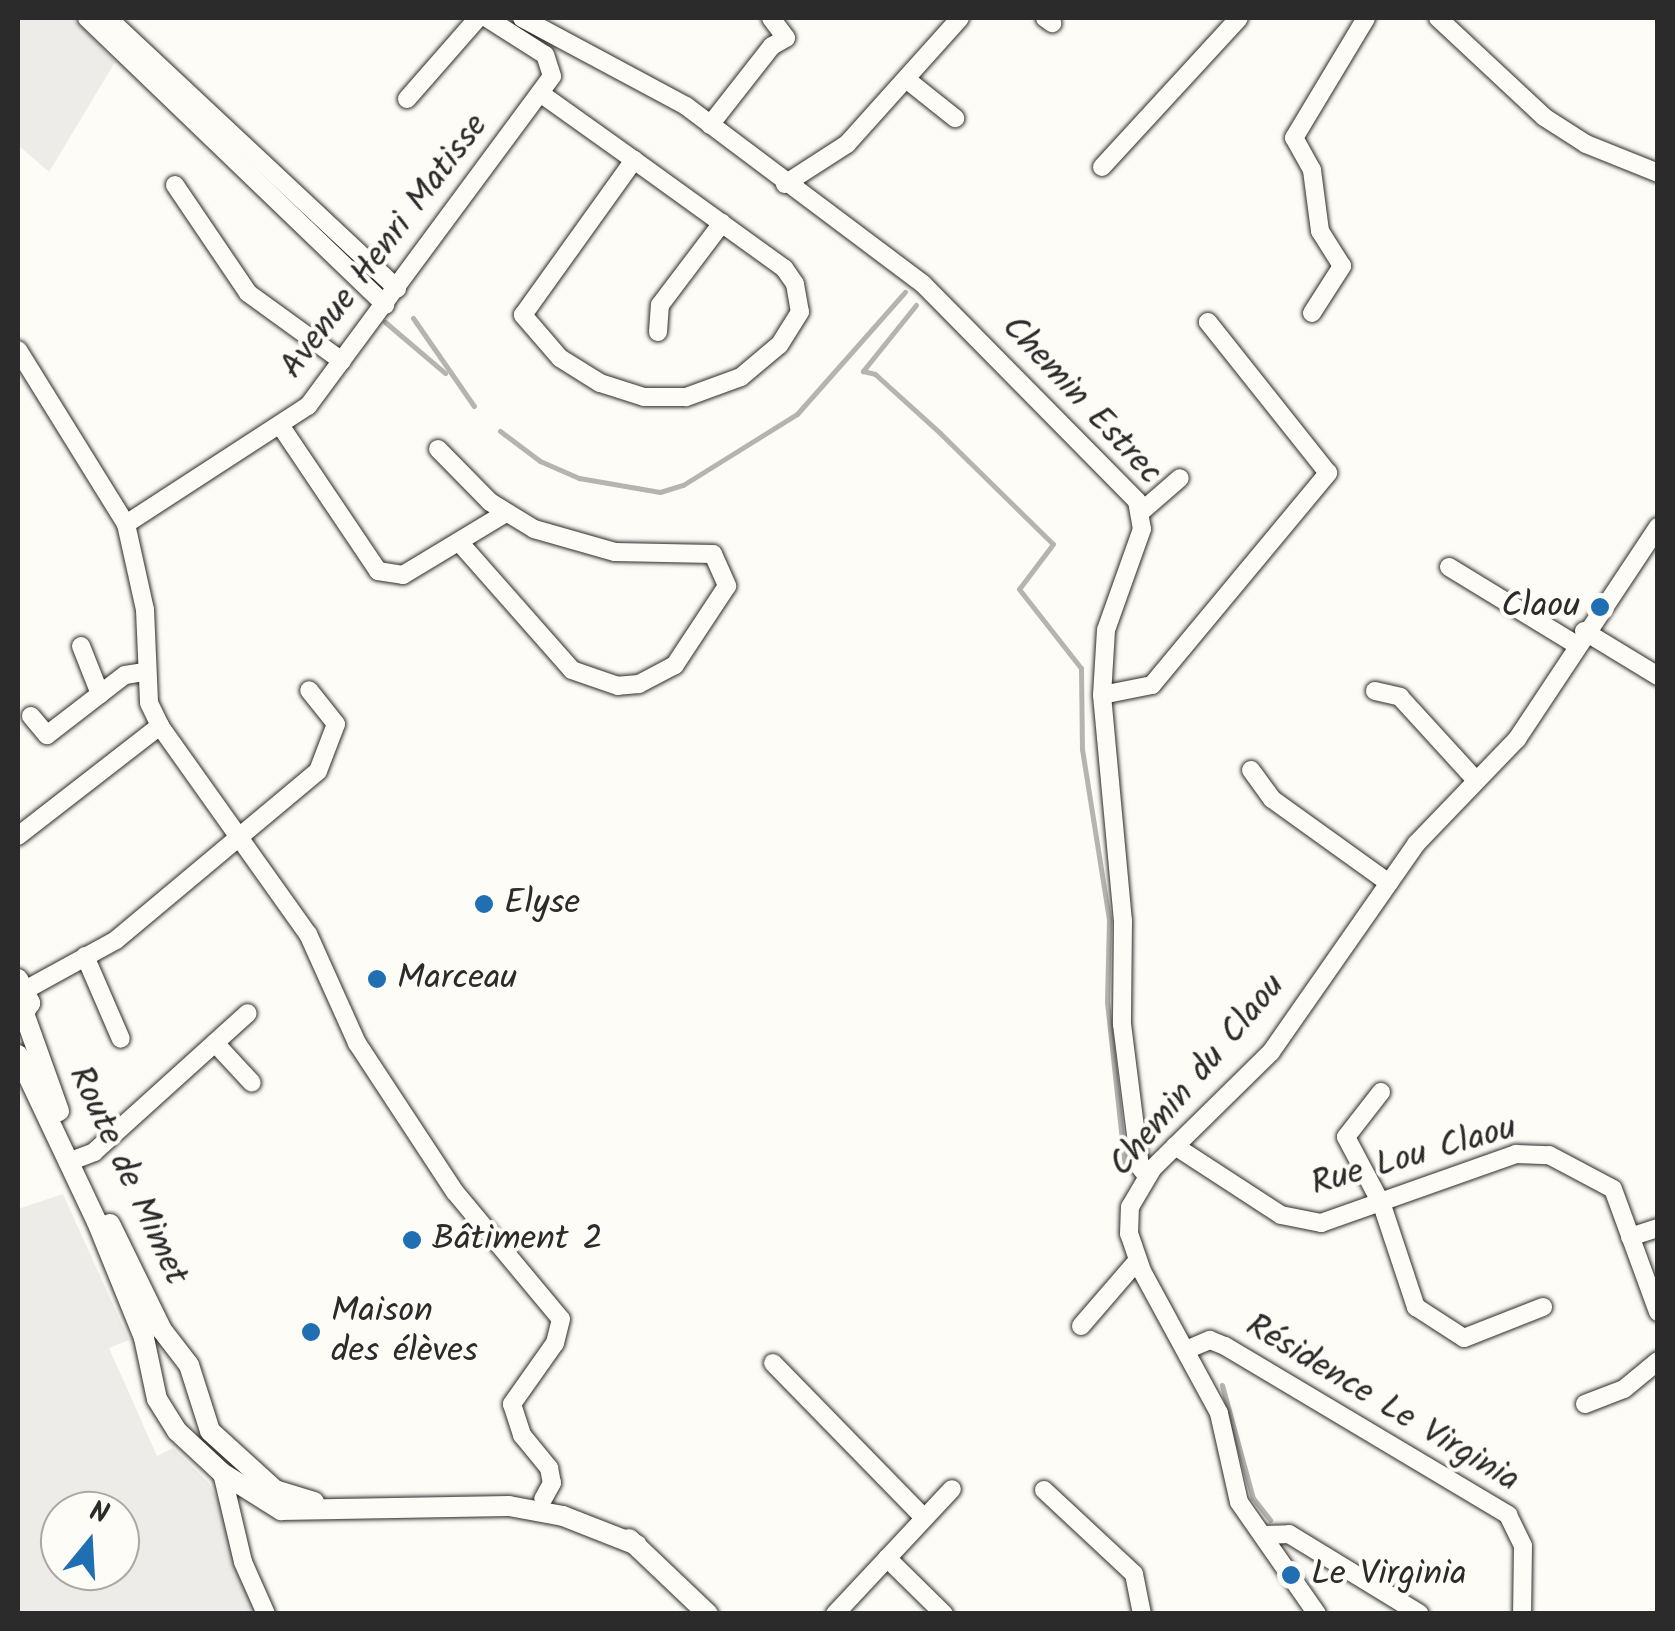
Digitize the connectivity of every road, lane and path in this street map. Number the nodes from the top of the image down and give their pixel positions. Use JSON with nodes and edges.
{"nodes":[{"id":1,"x":87,"y":18,"type":"edge"},
{"id":2,"x":108,"y":18,"type":"edge"},
{"id":3,"x":478,"y":18,"type":"edge"},
{"id":4,"x":486,"y":18,"type":"edge"},
{"id":5,"x":522,"y":18,"type":"edge"},
{"id":6,"x":771,"y":18,"type":"edge"},
{"id":7,"x":960,"y":18,"type":"edge"},
{"id":8,"x":1239,"y":18,"type":"edge"},
{"id":9,"x":1366,"y":18,"type":"edge"},
{"id":10,"x":1438,"y":18,"type":"edge"},
{"id":11,"x":906,"y":79,"type":"junction"},
{"id":12,"x":540,"y":93,"type":"junction"},
{"id":13,"x":407,"y":99,"type":"dead end"},
{"id":14,"x":955,"y":118,"type":"dead end"},
{"id":15,"x":710,"y":125,"type":"junction"},
{"id":16,"x":634,"y":160,"type":"junction"},
{"id":17,"x":1102,"y":167,"type":"dead end"},
{"id":18,"x":1658,"y":173,"type":"edge"},
{"id":19,"x":785,"y":184,"type":"junction"},
{"id":20,"x":175,"y":185,"type":"dead end"},
{"id":21,"x":722,"y":223,"type":"junction"},
{"id":22,"x":397,"y":288,"type":"junction"},
{"id":23,"x":385,"y":305,"type":"junction"},
{"id":24,"x":1312,"y":313,"type":"dead end"},
{"id":25,"x":1208,"y":322,"type":"dead end"},
{"id":26,"x":658,"y":332,"type":"dead end"},
{"id":27,"x":18,"y":350,"type":"edge"},
{"id":28,"x":342,"y":361,"type":"junction"},
{"id":29,"x":280,"y":425,"type":"junction"},
{"id":30,"x":438,"y":449,"type":"dead end"},
{"id":31,"x":1180,"y":478,"type":"dead end"},
{"id":32,"x":1142,"y":511,"type":"junction"},
{"id":33,"x":504,"y":514,"type":"junction"},
{"id":34,"x":126,"y":524,"type":"junction"},
{"id":35,"x":1658,"y":526,"type":"edge"},
{"id":36,"x":459,"y":542,"type":"junction"},
{"id":37,"x":1449,"y":567,"type":"dead end"},
{"id":38,"x":1579,"y":637,"type":"junction"},
{"id":39,"x":81,"y":646,"type":"dead end"},
{"id":40,"x":145,"y":672,"type":"junction"},
{"id":41,"x":1658,"y":676,"type":"edge"},
{"id":42,"x":309,"y":690,"type":"dead end"},
{"id":43,"x":1375,"y":690,"type":"dead end"},
{"id":44,"x":100,"y":694,"type":"junction"},
{"id":45,"x":1102,"y":695,"type":"junction"},
{"id":46,"x":31,"y":716,"type":"dead end"},
{"id":47,"x":160,"y":726,"type":"junction"},
{"id":48,"x":1251,"y":770,"type":"dead end"},
{"id":49,"x":1474,"y":778,"type":"junction"},
{"id":50,"x":18,"y":836,"type":"edge"},
{"id":51,"x":238,"y":838,"type":"junction"},
{"id":52,"x":1389,"y":883,"type":"junction"},
{"id":53,"x":85,"y":956,"type":"junction"},
{"id":54,"x":22,"y":984,"type":"edge"},
{"id":55,"x":248,"y":1013,"type":"dead end"},
{"id":56,"x":21,"y":1019,"type":"edge"},
{"id":57,"x":121,"y":1039,"type":"dead end"},
{"id":58,"x":215,"y":1043,"type":"junction"},
{"id":59,"x":18,"y":1055,"type":"edge"},
{"id":60,"x":252,"y":1083,"type":"dead end"},
{"id":61,"x":1381,"y":1092,"type":"dead end"},
{"id":62,"x":1174,"y":1146,"type":"junction"},
{"id":63,"x":75,"y":1160,"type":"junction"},
{"id":64,"x":1147,"y":1176,"type":"junction"},
{"id":65,"x":1382,"y":1206,"type":"junction"},
{"id":66,"x":1658,"y":1228,"type":"edge"},
{"id":67,"x":1630,"y":1237,"type":"junction"},
{"id":68,"x":1138,"y":1260,"type":"junction"},
{"id":69,"x":1543,"y":1306,"type":"dead end"},
{"id":70,"x":1658,"y":1312,"type":"edge"},
{"id":71,"x":1081,"y":1326,"type":"dead end"},
{"id":72,"x":1186,"y":1350,"type":"junction"},
{"id":73,"x":182,"y":1357,"type":"junction"},
{"id":74,"x":1658,"y":1361,"type":"edge"},
{"id":75,"x":772,"y":1364,"type":"dead end"},
{"id":76,"x":148,"y":1366,"type":"junction"},
{"id":77,"x":200,"y":1399,"type":"junction"},
{"id":78,"x":1585,"y":1404,"type":"dead end"},
{"id":79,"x":165,"y":1414,"type":"junction"},
{"id":80,"x":231,"y":1468,"type":"junction"},
{"id":81,"x":952,"y":1488,"type":"dead end"},
{"id":82,"x":1044,"y":1490,"type":"dead end"},
{"id":83,"x":238,"y":1498,"type":"junction"},
{"id":84,"x":543,"y":1499,"type":"junction"},
{"id":85,"x":408,"y":1504,"type":"junction"},
{"id":86,"x":376,"y":1506,"type":"junction"},
{"id":87,"x":924,"y":1518,"type":"junction"},
{"id":88,"x":1264,"y":1535,"type":"junction"},
{"id":89,"x":637,"y":1545,"type":"junction"},
{"id":90,"x":886,"y":1558,"type":"junction"},
{"id":91,"x":266,"y":1614,"type":"edge"},
{"id":92,"x":708,"y":1614,"type":"edge"},
{"id":93,"x":835,"y":1614,"type":"edge"},
{"id":94,"x":944,"y":1614,"type":"edge"},
{"id":95,"x":1142,"y":1614,"type":"edge"},
{"id":96,"x":1317,"y":1614,"type":"edge"},
{"id":97,"x":1420,"y":1614,"type":"edge"},
{"id":98,"x":1522,"y":1614,"type":"edge"}],
"edges":[{"from":1,"to":23,"type":"street"},
{"from":2,"to":22,"type":"street"},
{"from":3,"to":13,"type":"street"},
{"from":4,"to":12,"type":"street"},
{"from":5,"to":15,"type":"street","name":"Chemin Estrec"},
{"from":6,"to":15,"type":"street"},
{"from":7,"to":11,"type":"street"},
{"from":8,"to":17,"type":"street"},
{"from":9,"to":24,"type":"street"},
{"from":10,"to":18,"type":"street"},
{"from":11,"to":14,"type":"street"},
{"from":11,"to":19,"type":"street"},
{"from":12,"to":16,"type":"street"},
{"from":12,"to":22,"type":"street","name":"Avenue Henri Matisse"},
{"from":15,"to":19,"type":"street","name":"Chemin Estrec"},
{"from":16,"to":21,"type":"street"},
{"from":16,"to":21,"type":"street"},
{"from":19,"to":32,"type":"street","name":"Chemin Estrec"},
{"from":20,"to":28,"type":"street"},
{"from":21,"to":26,"type":"street"},
{"from":22,"to":23,"type":"street","name":"Avenue Henri Matisse"},
{"from":23,"to":28,"type":"street","name":"Avenue Henri Matisse"},
{"from":25,"to":45,"type":"street"},
{"from":27,"to":34,"type":"street"},
{"from":28,"to":29,"type":"street","name":"Avenue Henri Matisse"},
{"from":29,"to":34,"type":"street","name":"Avenue Henri Matisse"},
{"from":29,"to":36,"type":"street"},
{"from":30,"to":33,"type":"street"},
{"from":31,"to":32,"type":"street"},
{"from":32,"to":45,"type":"street","name":"Chemin Estrec"},
{"from":33,"to":36,"type":"street"},
{"from":33,"to":36,"type":"street"},
{"from":34,"to":40,"type":"street"},
{"from":35,"to":38,"type":"street","name":"Chemin du Claou"},
{"from":37,"to":38,"type":"street"},
{"from":38,"to":41,"type":"street"},
{"from":38,"to":49,"type":"street","name":"Chemin du Claou"},
{"from":39,"to":44,"type":"street"},
{"from":40,"to":44,"type":"street"},
{"from":40,"to":47,"type":"street"},
{"from":42,"to":51,"type":"street"},
{"from":43,"to":49,"type":"street"},
{"from":44,"to":46,"type":"street"},
{"from":45,"to":64,"type":"street","name":"Chemin Estrec"},
{"from":47,"to":50,"type":"street"},
{"from":47,"to":51,"type":"street"},
{"from":48,"to":52,"type":"street"},
{"from":49,"to":52,"type":"street","name":"Chemin du Claou"},
{"from":51,"to":53,"type":"street"},
{"from":51,"to":84,"type":"street"},
{"from":52,"to":62,"type":"street","name":"Chemin du Claou"},
{"from":53,"to":54,"type":"street"},
{"from":53,"to":57,"type":"street"},
{"from":54,"to":56,"type":"street","name":"Route de Mimet"},
{"from":55,"to":58,"type":"street"},
{"from":56,"to":63,"type":"street","name":"Route de Mimet"},
{"from":58,"to":60,"type":"street"},
{"from":58,"to":63,"type":"street"},
{"from":59,"to":63,"type":"street","name":"Route de Mimet"},
{"from":61,"to":65,"type":"street"},
{"from":62,"to":64,"type":"street","name":"Chemin du Claou"},
{"from":62,"to":65,"type":"street","name":"Rue Lou Claou"},
{"from":63,"to":73,"type":"street","name":"Route de Mimet"},
{"from":63,"to":76,"type":"street","name":"Route de Mimet"},
{"from":64,"to":68,"type":"street","name":"Chemin du Claou"},
{"from":65,"to":67,"type":"street","name":"Rue Lou Claou"},
{"from":65,"to":69,"type":"street"},
{"from":66,"to":67,"type":"street"},
{"from":67,"to":70,"type":"street","name":"Rue Lou Claou"},
{"from":68,"to":71,"type":"street"},
{"from":68,"to":72,"type":"street","name":"Chemin du Claou"},
{"from":72,"to":88,"type":"street","name":"Chemin du Claou"},
{"from":72,"to":98,"type":"street","name":"Résidence Le Virginia"},
{"from":73,"to":76,"type":"street"},
{"from":73,"to":77,"type":"street","name":"Route de Mimet"},
{"from":74,"to":78,"type":"street"},
{"from":75,"to":87,"type":"street"},
{"from":76,"to":79,"type":"street","name":"Route de Mimet"},
{"from":77,"to":79,"type":"street"},
{"from":77,"to":80,"type":"street","name":"Route de Mimet"},
{"from":79,"to":80,"type":"street","name":"Route de Mimet"},
{"from":80,"to":83,"type":"street","name":"Route de Mimet"},
{"from":80,"to":86,"type":"street","name":"Route de Mimet"},
{"from":81,"to":87,"type":"street"},
{"from":82,"to":95,"type":"street"},
{"from":83,"to":86,"type":"street","name":"Route de Mimet"},
{"from":83,"to":91,"type":"street"},
{"from":84,"to":85,"type":"street","name":"Route de Mimet"},
{"from":84,"to":89,"type":"street","name":"Route de Mimet"},
{"from":85,"to":86,"type":"street","name":"Route de Mimet"},
{"from":85,"to":89,"type":"street","name":"Route de Mimet"},
{"from":87,"to":90,"type":"street"},
{"from":88,"to":96,"type":"street","name":"Chemin du Claou"},
{"from":88,"to":97,"type":"street"},
{"from":89,"to":92,"type":"street","name":"Route de Mimet"},
{"from":90,"to":93,"type":"street"},
{"from":90,"to":94,"type":"street"}]}
